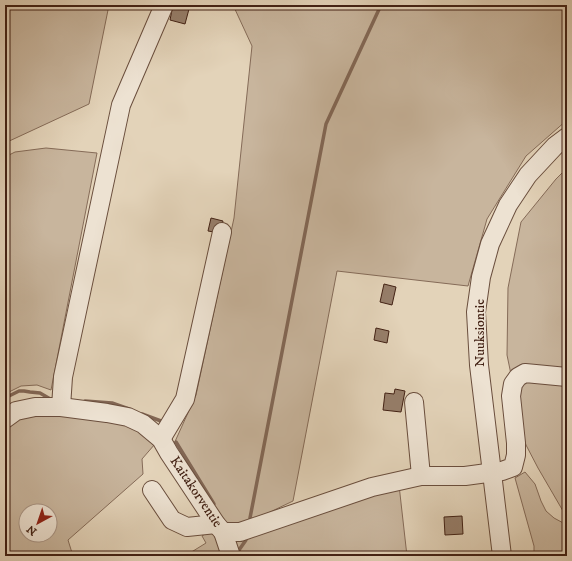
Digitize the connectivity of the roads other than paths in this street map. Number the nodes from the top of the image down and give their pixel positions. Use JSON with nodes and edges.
{"nodes":[{"id":1,"x":164,"y":5,"type":"edge"},
{"id":2,"x":567,"y":137,"type":"edge"},
{"id":3,"x":222,"y":232,"type":"dead end"},
{"id":4,"x":567,"y":377,"type":"edge"},
{"id":5,"x":414,"y":402,"type":"dead end"},
{"id":6,"x":61,"y":407,"type":"junction"},
{"id":7,"x":5,"y":419,"type":"edge"},
{"id":8,"x":161,"y":439,"type":"junction"},
{"id":9,"x":492,"y":472,"type":"junction"},
{"id":10,"x":421,"y":476,"type":"junction"},
{"id":11,"x":152,"y":490,"type":"dead end"},
{"id":12,"x":219,"y":528,"type":"junction"},
{"id":13,"x":231,"y":556,"type":"edge"},
{"id":14,"x":502,"y":556,"type":"edge"}],
"edges":[{"from":1,"to":6,"type":"street"},
{"from":2,"to":9,"type":"street","name":"Nuuksiontie"},
{"from":3,"to":8,"type":"street"},
{"from":4,"to":9,"type":"street","name":"Kaitakorventie"},
{"from":5,"to":10,"type":"street"},
{"from":6,"to":7,"type":"street","name":"Kaitakorventie"},
{"from":6,"to":8,"type":"street","name":"Kaitakorventie"},
{"from":8,"to":12,"type":"street","name":"Kaitakorventie"},
{"from":9,"to":10,"type":"street","name":"Kaitakorventie"},
{"from":9,"to":14,"type":"street","name":"Nuuksiontie"},
{"from":10,"to":12,"type":"street","name":"Kaitakorventie"},
{"from":11,"to":12,"type":"street"},
{"from":12,"to":13,"type":"street"}]}
